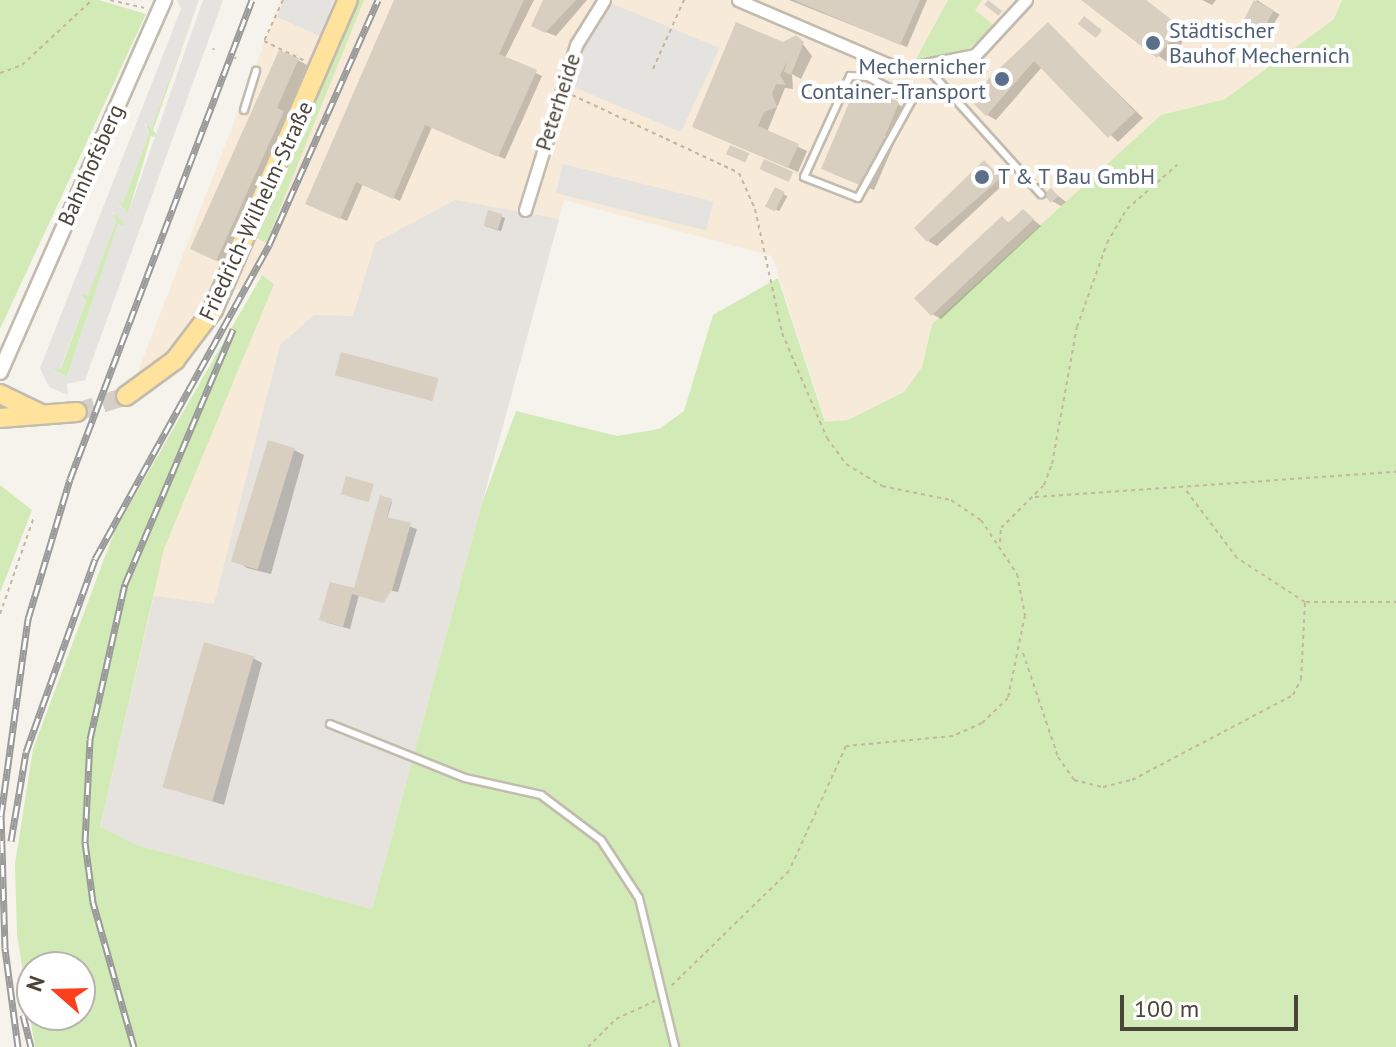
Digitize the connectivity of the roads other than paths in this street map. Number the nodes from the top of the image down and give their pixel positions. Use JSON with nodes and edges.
{"nodes":[{"id":1,"x":164,"y":0,"type":"edge"},
{"id":2,"x":348,"y":0,"type":"edge"},
{"id":3,"x":604,"y":0,"type":"edge"},
{"id":4,"x":738,"y":0,"type":"edge"},
{"id":5,"x":1026,"y":0,"type":"edge"},
{"id":6,"x":877,"y":61,"type":"junction"},
{"id":7,"x":928,"y":69,"type":"junction"},
{"id":8,"x":256,"y":71,"type":"dead end"},
{"id":9,"x":868,"y":77,"type":"junction"},
{"id":10,"x":244,"y":110,"type":"dead end"},
{"id":11,"x":1041,"y":194,"type":"dead end"},
{"id":12,"x":525,"y":210,"type":"dead end"},
{"id":13,"x":19,"y":330,"type":"junction"},
{"id":14,"x":0,"y":351,"type":"edge"},
{"id":15,"x":0,"y":372,"type":"edge"},
{"id":16,"x":0,"y":394,"type":"edge"},
{"id":17,"x":126,"y":396,"type":"tunnel mouth"},
{"id":18,"x":0,"y":406,"type":"edge"},
{"id":19,"x":77,"y":412,"type":"tunnel mouth"},
{"id":20,"x":47,"y":416,"type":"junction"},
{"id":21,"x":0,"y":418,"type":"edge"},
{"id":22,"x":330,"y":724,"type":"dead end"},
{"id":23,"x":675,"y":1047,"type":"edge"}],
"edges":[{"from":1,"to":13,"type":"street","name":"Bahnhofsberg"},
{"from":2,"to":17,"type":"main road","name":"Friedrich-Wilhelm-Straße"},
{"from":3,"to":12,"type":"street","name":"Peterheide"},
{"from":4,"to":6,"type":"street"},
{"from":5,"to":7,"type":"street"},
{"from":6,"to":7,"type":"street"},
{"from":6,"to":9,"type":"lane"},
{"from":7,"to":11,"type":"lane"},
{"from":8,"to":10,"type":"lane"},
{"from":9,"to":9,"type":"lane"},
{"from":13,"to":14,"type":"street","name":"Bahnhofsberg"},
{"from":13,"to":15,"type":"street","name":"Bahnhofsberg"},
{"from":16,"to":18,"type":"main road"},
{"from":16,"to":20,"type":"main road"},
{"from":19,"to":20,"type":"main road"},
{"from":20,"to":21,"type":"main road"},
{"from":22,"to":23,"type":"lane"}]}
